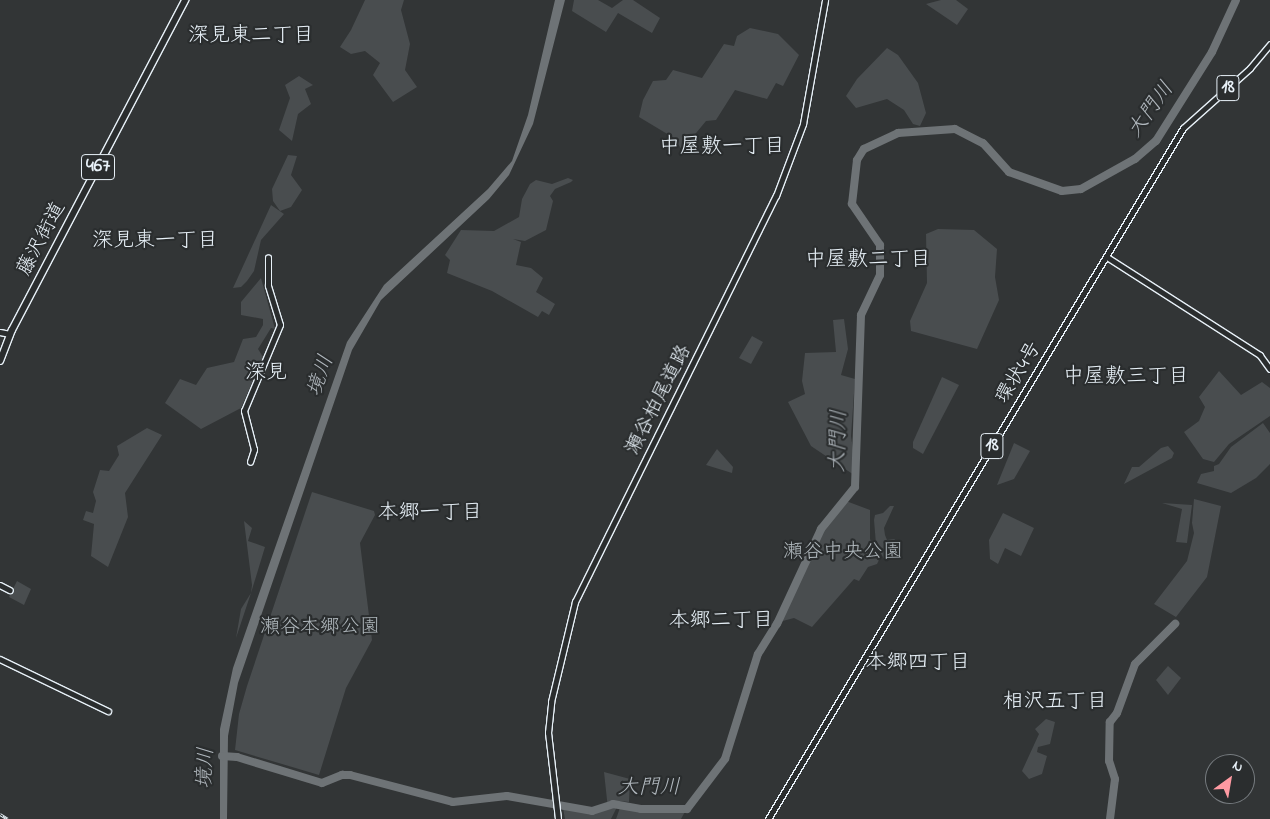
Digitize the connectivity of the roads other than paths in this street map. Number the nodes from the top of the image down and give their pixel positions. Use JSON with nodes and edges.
{"nodes":[{"id":1,"x":184,"y":0,"type":"edge"},
{"id":2,"x":826,"y":0,"type":"edge"},
{"id":3,"x":1270,"y":44,"type":"edge"},
{"id":4,"x":1107,"y":256,"type":"junction"},
{"id":5,"x":268,"y":258,"type":"dead end"},
{"id":6,"x":0,"y":332,"type":"edge"},
{"id":7,"x":10,"y":334,"type":"junction"},
{"id":8,"x":0,"y":361,"type":"edge"},
{"id":9,"x":1270,"y":369,"type":"edge"},
{"id":10,"x":250,"y":462,"type":"dead end"},
{"id":11,"x":0,"y":585,"type":"edge"},
{"id":12,"x":10,"y":590,"type":"dead end"},
{"id":13,"x":0,"y":659,"type":"edge"},
{"id":14,"x":108,"y":711,"type":"dead end"},
{"id":15,"x":558,"y":819,"type":"edge"},
{"id":16,"x":768,"y":819,"type":"edge"}],
"edges":[{"from":1,"to":7,"type":"highway","name":"藤沢街道","number":"467"},
{"from":2,"to":15,"type":"main road","name":"瀬谷柏尾道路"},
{"from":3,"to":4,"type":"main road","name":"環状4号","number":"18"},
{"from":4,"to":9,"type":"main road"},
{"from":4,"to":16,"type":"main road","name":"環状4号","number":"18"},
{"from":5,"to":10,"type":"main road"},
{"from":6,"to":7,"type":"main road"},
{"from":7,"to":8,"type":"highway","name":"藤沢街道","number":"467"},
{"from":11,"to":12,"type":"main road"},
{"from":13,"to":14,"type":"main road"}]}
